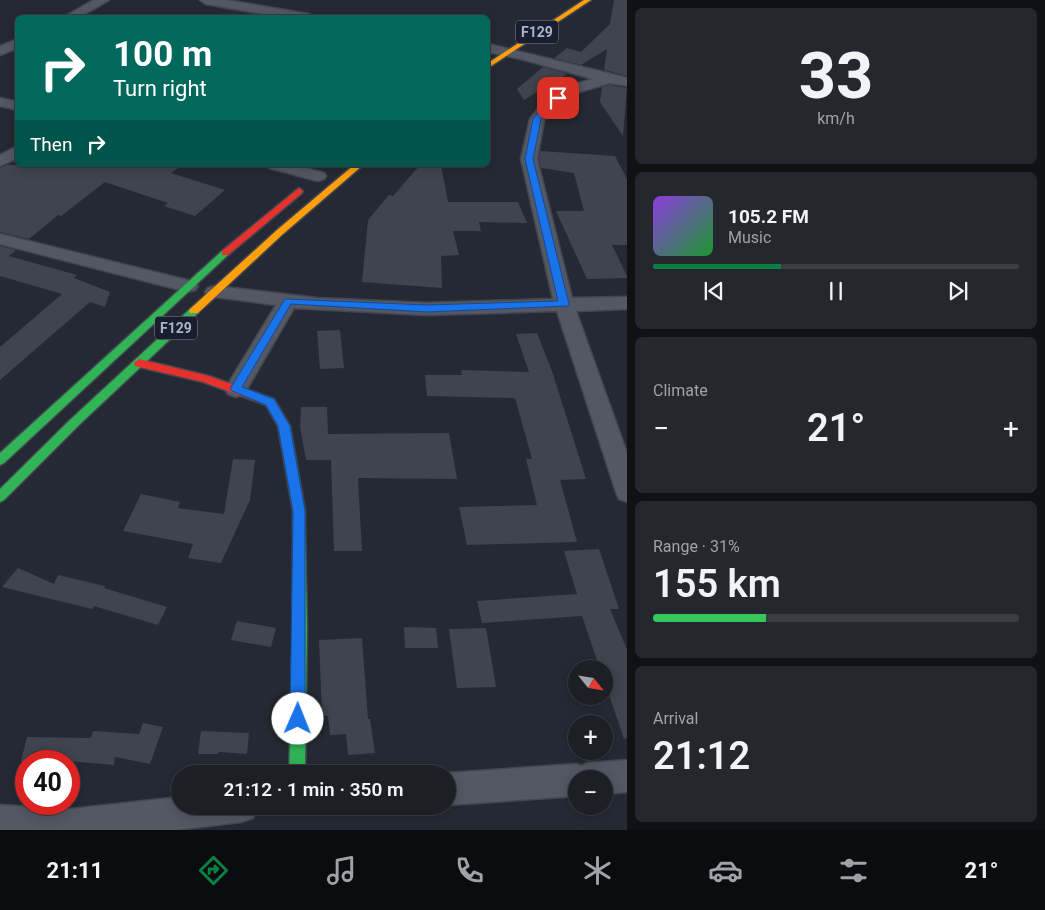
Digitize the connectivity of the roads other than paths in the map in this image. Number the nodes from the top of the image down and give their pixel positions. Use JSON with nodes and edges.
{"nodes":[{"id":1,"x":103,"y":0,"type":"edge"},
{"id":2,"x":206,"y":0,"type":"edge"},
{"id":3,"x":282,"y":0,"type":"edge"},
{"id":4,"x":588,"y":0,"type":"edge"},
{"id":5,"x":266,"y":10,"type":"junction"},
{"id":6,"x":74,"y":15,"type":"edge"},
{"id":7,"x":257,"y":15,"type":"edge"},
{"id":8,"x":293,"y":15,"type":"edge"},
{"id":9,"x":15,"y":44,"type":"edge"},
{"id":10,"x":505,"y":45,"type":"junction"},
{"id":11,"x":490,"y":48,"type":"edge"},
{"id":12,"x":0,"y":51,"type":"edge"},
{"id":13,"x":490,"y":64,"type":"edge"},
{"id":14,"x":607,"y":79,"type":"junction"},
{"id":15,"x":627,"y":82,"type":"edge"},
{"id":16,"x":0,"y":102,"type":"edge"},
{"id":17,"x":15,"y":105,"type":"edge"},
{"id":18,"x":15,"y":153,"type":"edge"},
{"id":19,"x":0,"y":161,"type":"edge"},
{"id":20,"x":286,"y":167,"type":"edge"},
{"id":21,"x":357,"y":167,"type":"edge"},
{"id":22,"x":321,"y":173,"type":"joint"},
{"id":23,"x":0,"y":239,"type":"edge"},
{"id":24,"x":188,"y":286,"type":"junction"},
{"id":25,"x":215,"y":292,"type":"junction"},
{"id":26,"x":288,"y":301,"type":"junction"},
{"id":27,"x":627,"y":303,"type":"edge"},
{"id":28,"x":564,"y":304,"type":"junction"},
{"id":29,"x":139,"y":363,"type":"junction"},
{"id":30,"x":236,"y":389,"type":"junction"},
{"id":31,"x":0,"y":460,"type":"edge"},
{"id":32,"x":627,"y":489,"type":"edge"},
{"id":33,"x":0,"y":497,"type":"edge"},
{"id":34,"x":296,"y":765,"type":"edge"},
{"id":35,"x":627,"y":776,"type":"edge"},
{"id":36,"x":613,"y":777,"type":"edge"},
{"id":37,"x":568,"y":781,"type":"edge"},
{"id":38,"x":456,"y":788,"type":"edge"},
{"id":39,"x":171,"y":814,"type":"edge"},
{"id":40,"x":0,"y":821,"type":"edge"}],
"edges":[{"from":1,"to":6,"type":"street"},
{"from":2,"to":5,"type":"street"},
{"from":3,"to":5,"type":"street"},
{"from":4,"to":10,"type":"main road","number":"F129"},
{"from":5,"to":7,"type":"street"},
{"from":5,"to":8,"type":"street"},
{"from":9,"to":12,"type":"street"},
{"from":10,"to":11,"type":"street"},
{"from":10,"to":13,"type":"main road","number":"F129"},
{"from":10,"to":14,"type":"street"},
{"from":14,"to":15,"type":"street"},
{"from":14,"to":28,"type":"street"},
{"from":16,"to":17,"type":"street"},
{"from":18,"to":19,"type":"street"},
{"from":20,"to":22,"type":"street"},
{"from":21,"to":25,"type":"main road","number":"F129"},
{"from":22,"to":24,"type":"main road","number":"F129"},
{"from":23,"to":24,"type":"street"},
{"from":24,"to":31,"type":"main road","number":"F129"},
{"from":25,"to":26,"type":"street"},
{"from":25,"to":29,"type":"main road","number":"F129"},
{"from":26,"to":28,"type":"street"},
{"from":26,"to":30,"type":"street"},
{"from":27,"to":28,"type":"street"},
{"from":28,"to":32,"type":"street"},
{"from":29,"to":30,"type":"main road"},
{"from":29,"to":33,"type":"main road","number":"F129"},
{"from":30,"to":34,"type":"main road"},
{"from":35,"to":36,"type":"street"},
{"from":37,"to":38,"type":"street"},
{"from":39,"to":40,"type":"street"}]}
